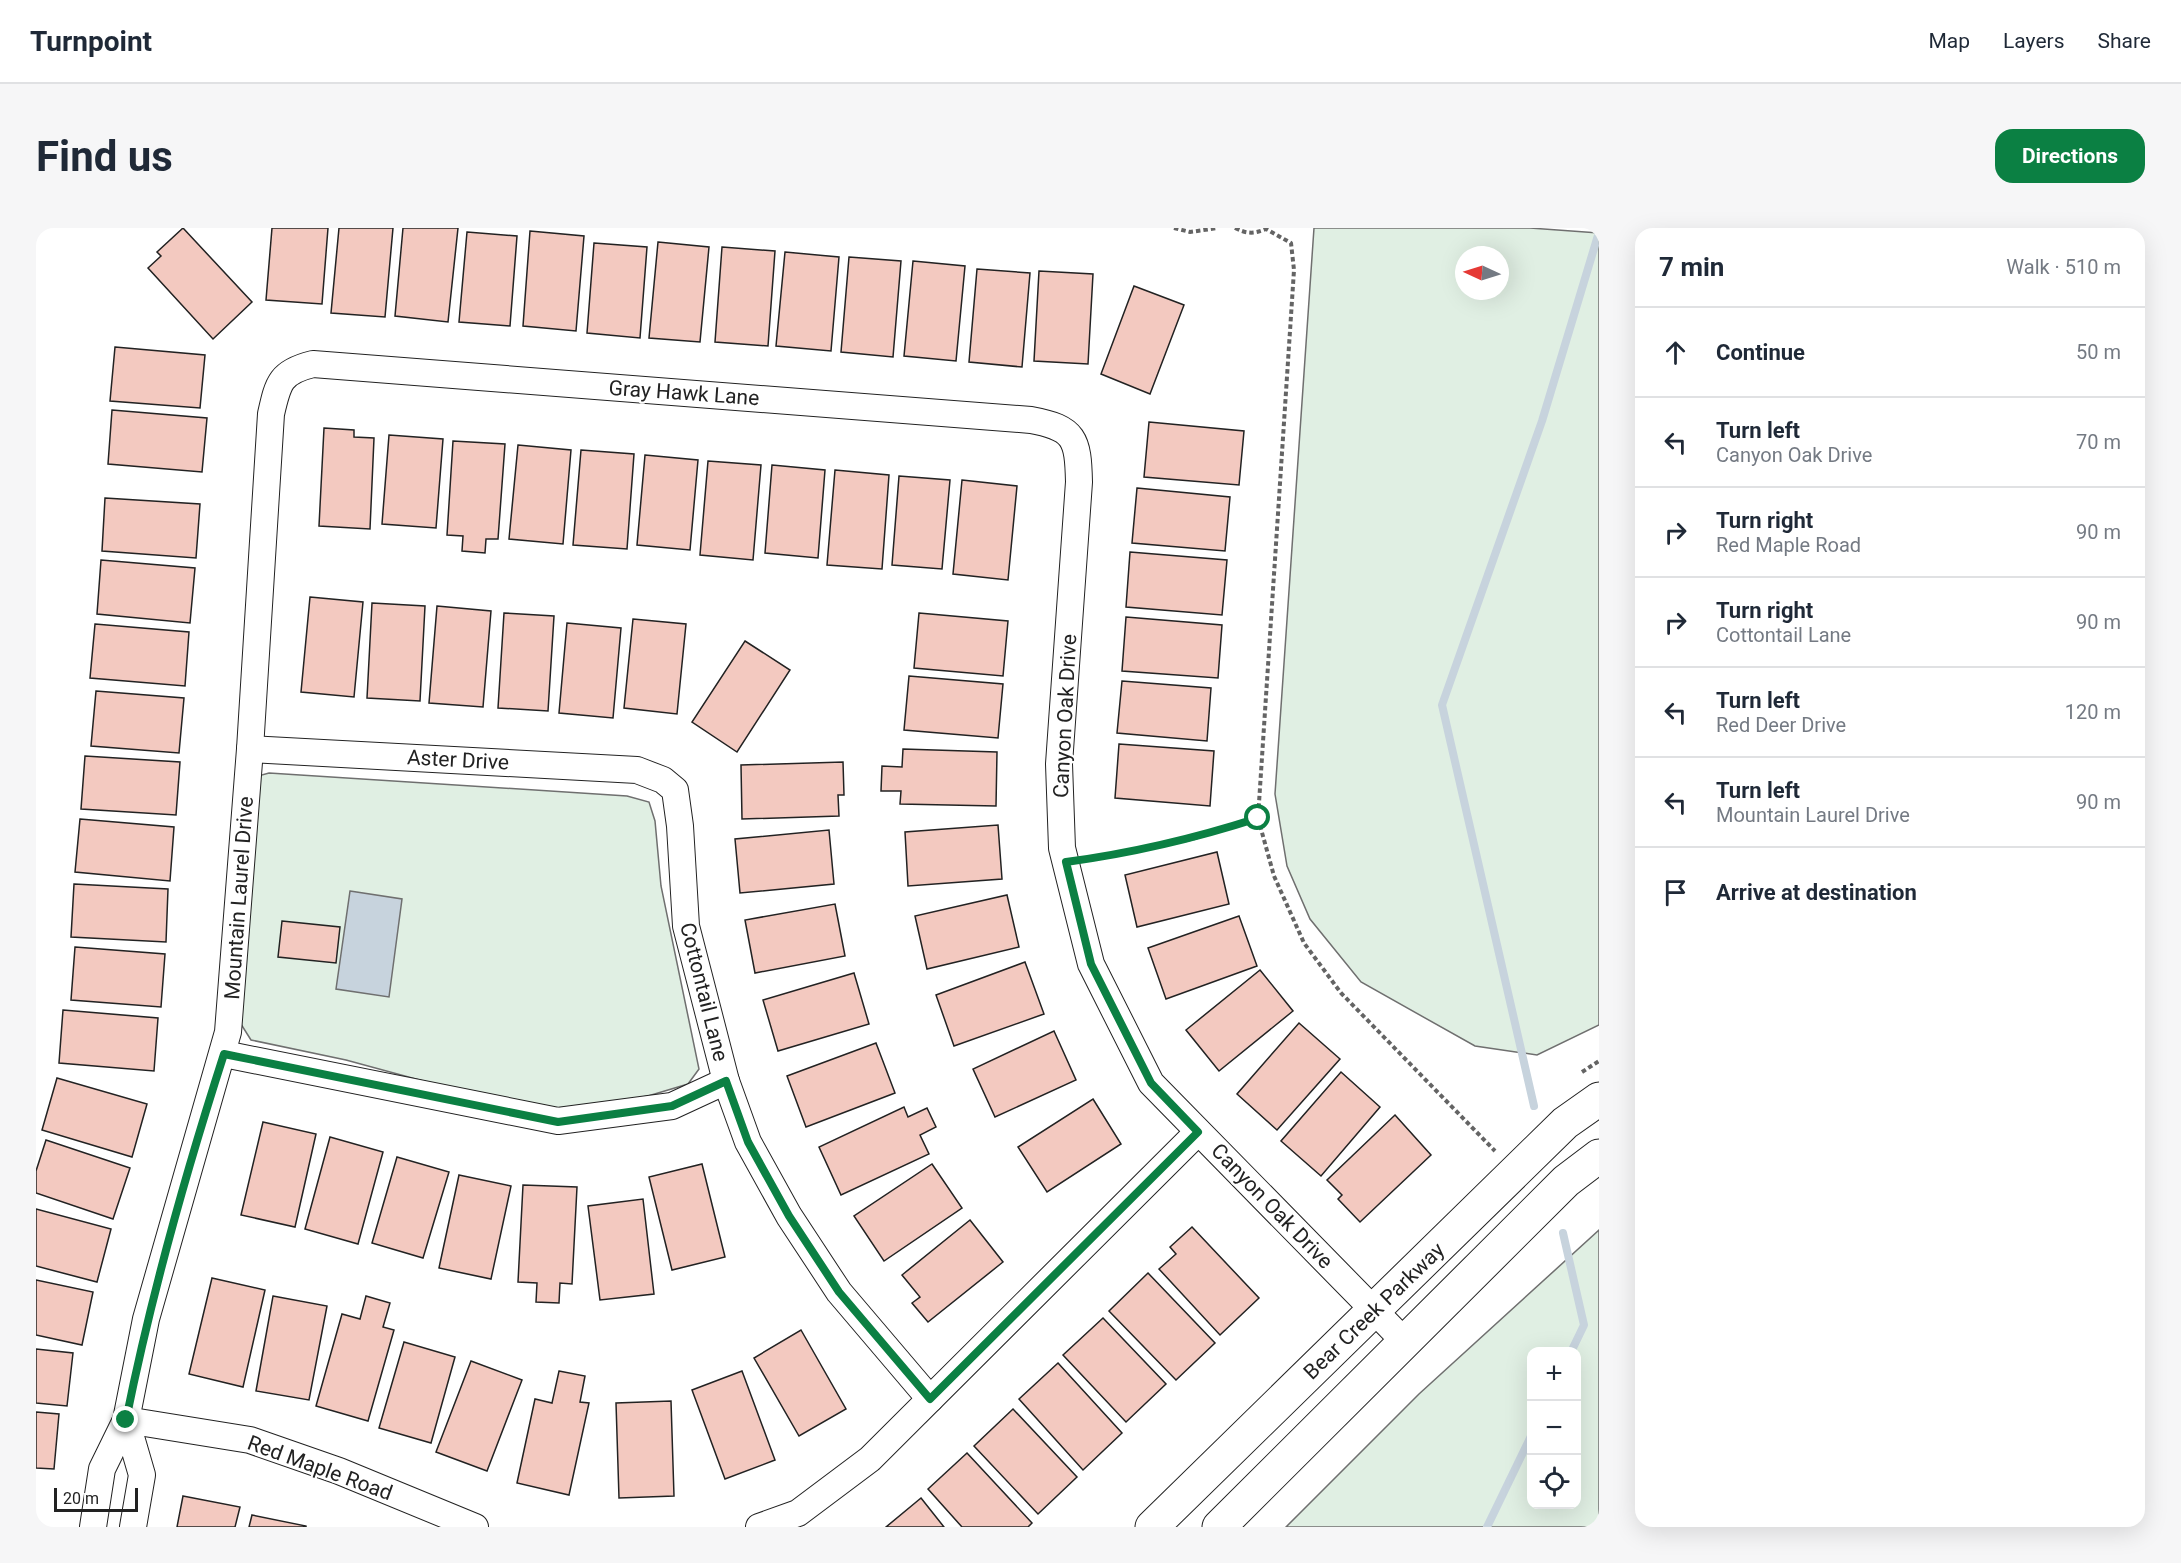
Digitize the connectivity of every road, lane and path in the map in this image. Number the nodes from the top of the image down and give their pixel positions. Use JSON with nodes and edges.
{"nodes":[{"id":1,"x":1174,"y":228,"type":"edge"},
{"id":2,"x":1218,"y":228,"type":"edge"},
{"id":3,"x":1234,"y":228,"type":"edge"},
{"id":4,"x":292,"y":369,"type":"joint"},
{"id":5,"x":1073,"y":437,"type":"joint"},
{"id":6,"x":250,"y":749,"type":"junction"},
{"id":7,"x":663,"y":780,"type":"joint"},
{"id":8,"x":1258,"y":818,"type":"junction"},
{"id":9,"x":1066,"y":862,"type":"junction"},
{"id":10,"x":224,"y":1054,"type":"junction"},
{"id":11,"x":726,"y":1081,"type":"junction"},
{"id":12,"x":1599,"y":1099,"type":"edge"},
{"id":13,"x":1198,"y":1132,"type":"junction"},
{"id":14,"x":1599,"y":1156,"type":"edge"},
{"id":15,"x":1488,"y":1160,"type":"dead end"},
{"id":16,"x":1373,"y":1311,"type":"junction"},
{"id":17,"x":1405,"y":1342,"type":"junction"},
{"id":18,"x":930,"y":1399,"type":"junction"},
{"id":19,"x":126,"y":1420,"type":"junction"},
{"id":20,"x":93,"y":1527,"type":"edge"},
{"id":21,"x":133,"y":1527,"type":"edge"},
{"id":22,"x":475,"y":1527,"type":"edge"},
{"id":23,"x":759,"y":1527,"type":"edge"},
{"id":24,"x":1152,"y":1527,"type":"edge"},
{"id":25,"x":1219,"y":1527,"type":"edge"}],
"edges":[{"from":1,"to":2,"type":"path"},
{"from":3,"to":8,"type":"path"},
{"from":4,"to":5,"type":"street","name":"Gray Hawk Lane"},
{"from":4,"to":6,"type":"street","name":"Mountain Laurel Drive"},
{"from":5,"to":9,"type":"street","name":"Canyon Oak Drive"},
{"from":6,"to":7,"type":"street","name":"Aster Drive"},
{"from":6,"to":10,"type":"street","name":"Mountain Laurel Drive"},
{"from":7,"to":11,"type":"street","name":"Cottontail Lane"},
{"from":8,"to":9,"type":"path"},
{"from":8,"to":15,"type":"path"},
{"from":9,"to":13,"type":"street","name":"Canyon Oak Drive"},
{"from":10,"to":11,"type":"street"},
{"from":10,"to":19,"type":"street","name":"Mountain Laurel Drive"},
{"from":11,"to":18,"type":"street","name":"Cottontail Lane"},
{"from":12,"to":16,"type":"street","name":"Bear Creek Parkway"},
{"from":13,"to":16,"type":"street","name":"Canyon Oak Drive"},
{"from":13,"to":18,"type":"street"},
{"from":14,"to":17,"type":"street","name":"Bear Creek Parkway"},
{"from":16,"to":17,"type":"street","name":"Canyon Oak Drive"},
{"from":16,"to":24,"type":"street","name":"Bear Creek Parkway"},
{"from":17,"to":25,"type":"street","name":"Bear Creek Parkway"},
{"from":18,"to":23,"type":"street"},
{"from":19,"to":20,"type":"street","name":"Mountain Laurel Drive"},
{"from":19,"to":21,"type":"street","name":"Mountain Laurel Drive"},
{"from":19,"to":22,"type":"street","name":"Red Maple Road"}]}
